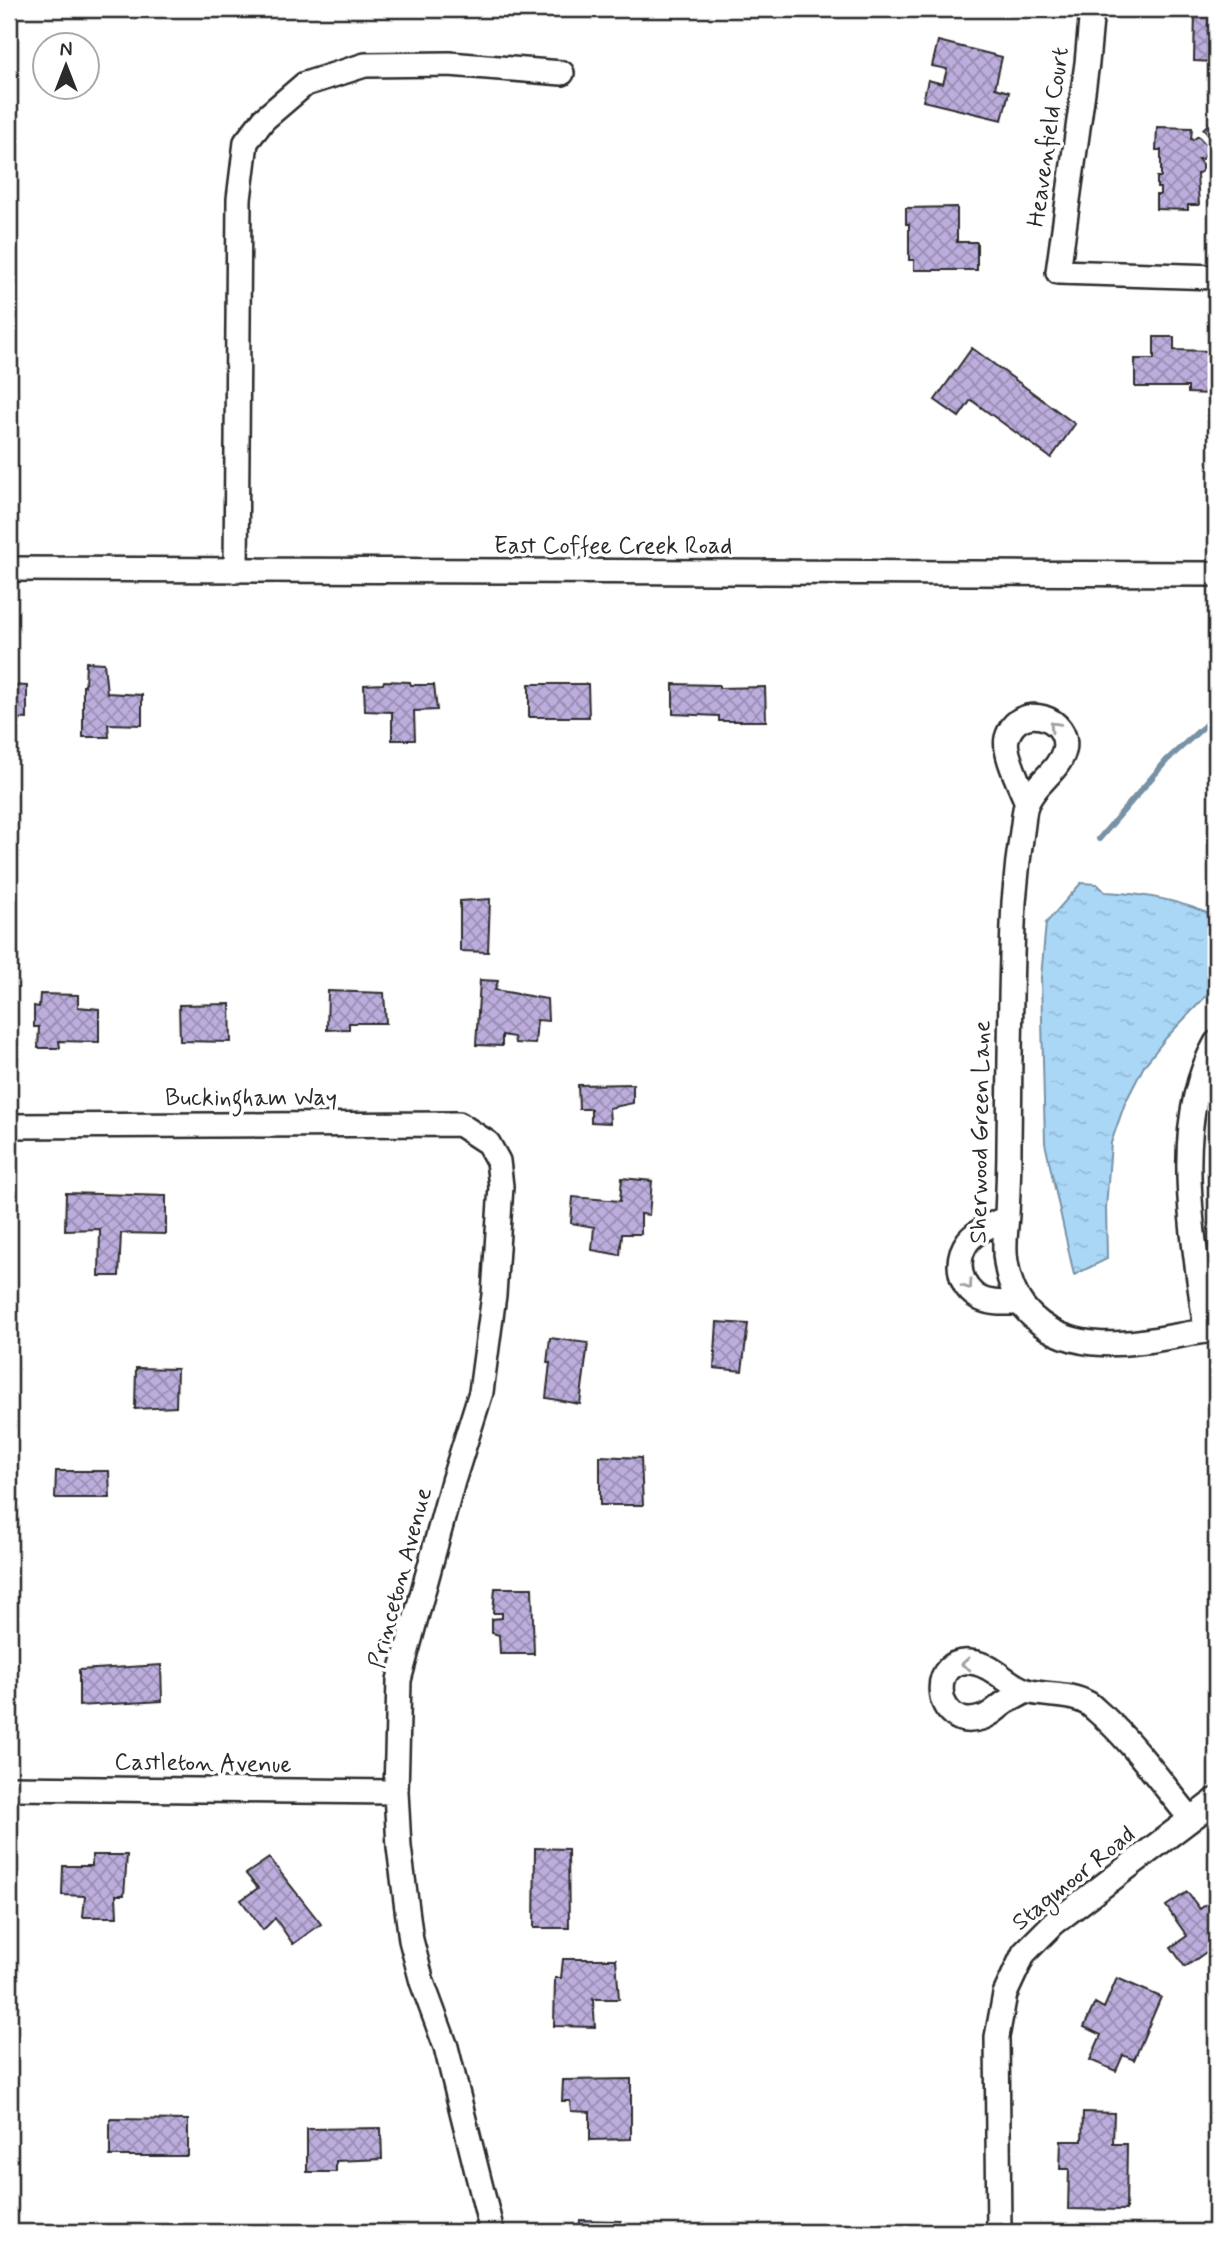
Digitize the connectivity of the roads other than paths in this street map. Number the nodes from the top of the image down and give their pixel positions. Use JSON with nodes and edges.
{"nodes":[{"id":1,"x":1092,"y":9,"type":"edge"},
{"id":2,"x":562,"y":73,"type":"dead end"},
{"id":3,"x":1216,"y":277,"type":"edge"},
{"id":4,"x":9,"y":569,"type":"edge"},
{"id":5,"x":236,"y":570,"type":"junction"},
{"id":6,"x":1216,"y":574,"type":"edge"},
{"id":7,"x":1027,"y":803,"type":"dead end"},
{"id":8,"x":1216,"y":1044,"type":"edge"},
{"id":9,"x":9,"y":1126,"type":"edge"},
{"id":10,"x":488,"y":1143,"type":"joint"},
{"id":11,"x":1006,"y":1218,"type":"junction"},
{"id":12,"x":1019,"y":1303,"type":"junction"},
{"id":13,"x":1211,"y":1331,"type":"edge"},
{"id":14,"x":1026,"y":1691,"type":"dead end"},
{"id":15,"x":9,"y":1788,"type":"edge"},
{"id":16,"x":396,"y":1792,"type":"junction"},
{"id":17,"x":1216,"y":1800,"type":"edge"},
{"id":18,"x":1191,"y":1819,"type":"junction"},
{"id":19,"x":492,"y":2232,"type":"edge"},
{"id":20,"x":999,"y":2232,"type":"edge"}],
"edges":[{"from":1,"to":3,"type":"street","name":"Heavenfield Court"},
{"from":2,"to":5,"type":"street"},
{"from":4,"to":5,"type":"street","name":"East Coffee Creek Road"},
{"from":5,"to":6,"type":"street","name":"East Coffee Creek Road"},
{"from":7,"to":11,"type":"street","name":"Sherwood Green Lane"},
{"from":8,"to":13,"type":"street"},
{"from":9,"to":10,"type":"street","name":"Buckingham Way"},
{"from":10,"to":16,"type":"street","name":"Princeton Avenue"},
{"from":11,"to":12,"type":"street","name":"Sherwood Green Lane"},
{"from":11,"to":12,"type":"street","one_way":true},
{"from":12,"to":13,"type":"street"},
{"from":14,"to":18,"type":"street"},
{"from":15,"to":16,"type":"street","name":"Castleton Avenue"},
{"from":16,"to":19,"type":"street","name":"Princeton Avenue"},
{"from":17,"to":18,"type":"street","name":"Stagmoor Road"},
{"from":18,"to":20,"type":"street","name":"Stagmoor Road"}]}
